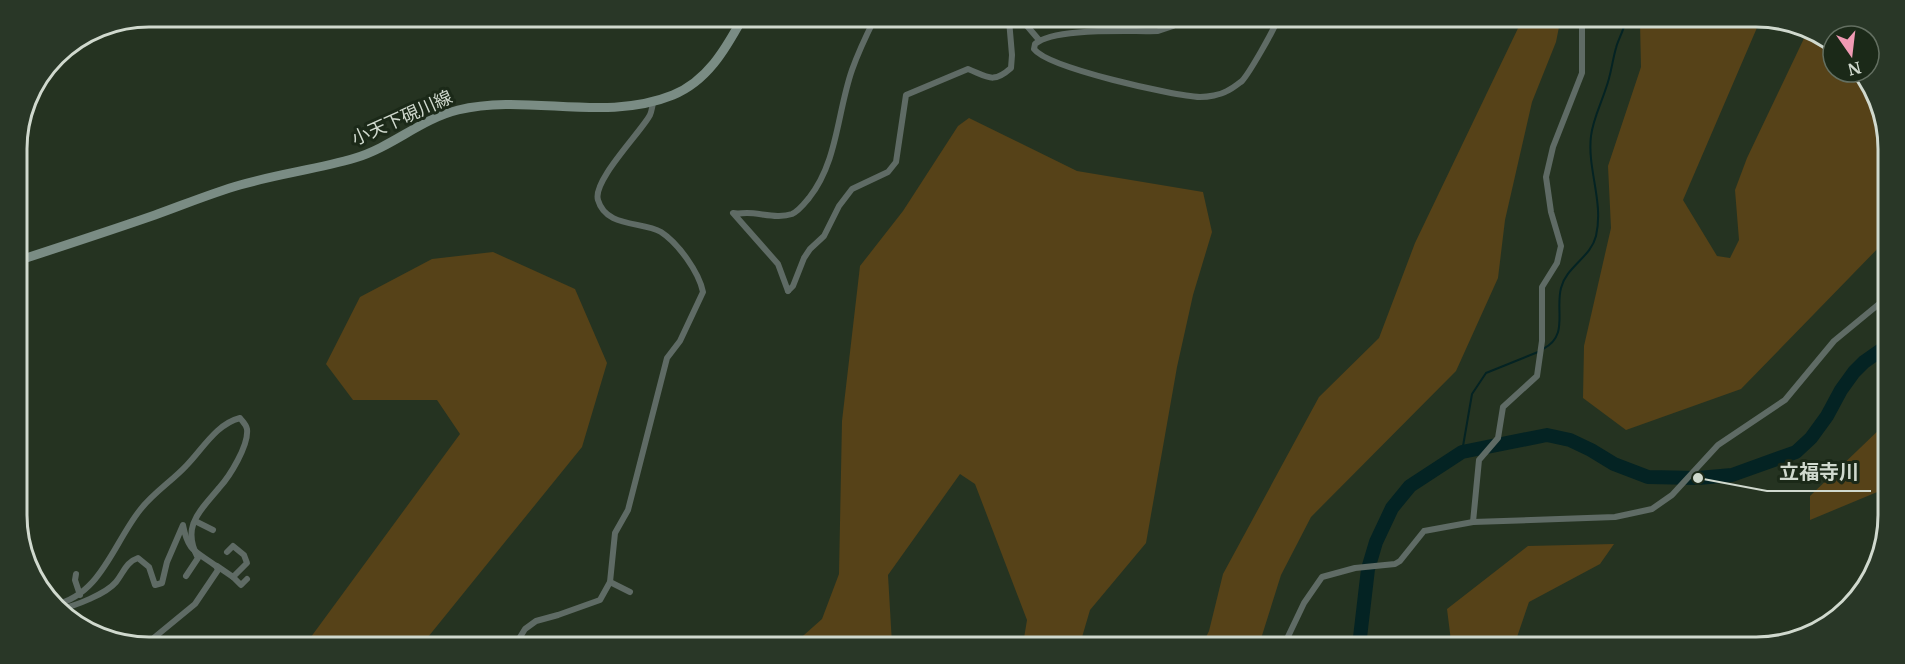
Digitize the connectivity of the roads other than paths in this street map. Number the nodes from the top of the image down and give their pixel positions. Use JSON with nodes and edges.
{"nodes":[{"id":1,"x":737,"y":27,"type":"edge"},
{"id":2,"x":871,"y":27,"type":"edge"},
{"id":3,"x":1010,"y":27,"type":"edge"},
{"id":4,"x":1027,"y":27,"type":"edge"},
{"id":5,"x":1170,"y":27,"type":"edge"},
{"id":6,"x":1274,"y":27,"type":"edge"},
{"id":7,"x":1582,"y":27,"type":"edge"},
{"id":8,"x":1039,"y":40,"type":"junction"},
{"id":9,"x":654,"y":101,"type":"junction"},
{"id":10,"x":27,"y":258,"type":"edge"},
{"id":11,"x":1878,"y":304,"type":"edge"},
{"id":12,"x":195,"y":521,"type":"junction"},
{"id":13,"x":1473,"y":522,"type":"junction"},
{"id":14,"x":213,"y":530,"type":"dead end"},
{"id":15,"x":195,"y":552,"type":"junction"},
{"id":16,"x":227,"y":552,"type":"dead end"},
{"id":17,"x":216,"y":566,"type":"junction"},
{"id":18,"x":76,"y":574,"type":"dead end"},
{"id":19,"x":186,"y":576,"type":"dead end"},
{"id":20,"x":233,"y":577,"type":"junction"},
{"id":21,"x":247,"y":579,"type":"dead end"},
{"id":22,"x":610,"y":582,"type":"junction"},
{"id":23,"x":630,"y":592,"type":"dead end"},
{"id":24,"x":80,"y":595,"type":"junction"},
{"id":25,"x":65,"y":603,"type":"edge"},
{"id":26,"x":68,"y":606,"type":"edge"},
{"id":27,"x":155,"y":637,"type":"edge"},
{"id":28,"x":520,"y":637,"type":"edge"},
{"id":29,"x":1287,"y":637,"type":"edge"}],
"edges":[{"from":1,"to":9,"type":"main road","name":"小天下硯川線"},
{"from":2,"to":3,"type":"street"},
{"from":4,"to":8,"type":"street"},
{"from":5,"to":8,"type":"street"},
{"from":6,"to":8,"type":"street"},
{"from":7,"to":13,"type":"street"},
{"from":9,"to":10,"type":"main road","name":"小天下硯川線"},
{"from":9,"to":22,"type":"street"},
{"from":11,"to":13,"type":"street"},
{"from":12,"to":14,"type":"street"},
{"from":12,"to":15,"type":"street"},
{"from":12,"to":24,"type":"street"},
{"from":13,"to":29,"type":"street"},
{"from":15,"to":17,"type":"street"},
{"from":15,"to":19,"type":"street"},
{"from":15,"to":26,"type":"street"},
{"from":16,"to":20,"type":"street"},
{"from":17,"to":20,"type":"street"},
{"from":17,"to":27,"type":"street"},
{"from":18,"to":24,"type":"street"},
{"from":20,"to":21,"type":"street"},
{"from":22,"to":23,"type":"street"},
{"from":22,"to":28,"type":"street"},
{"from":24,"to":25,"type":"street"}]}
